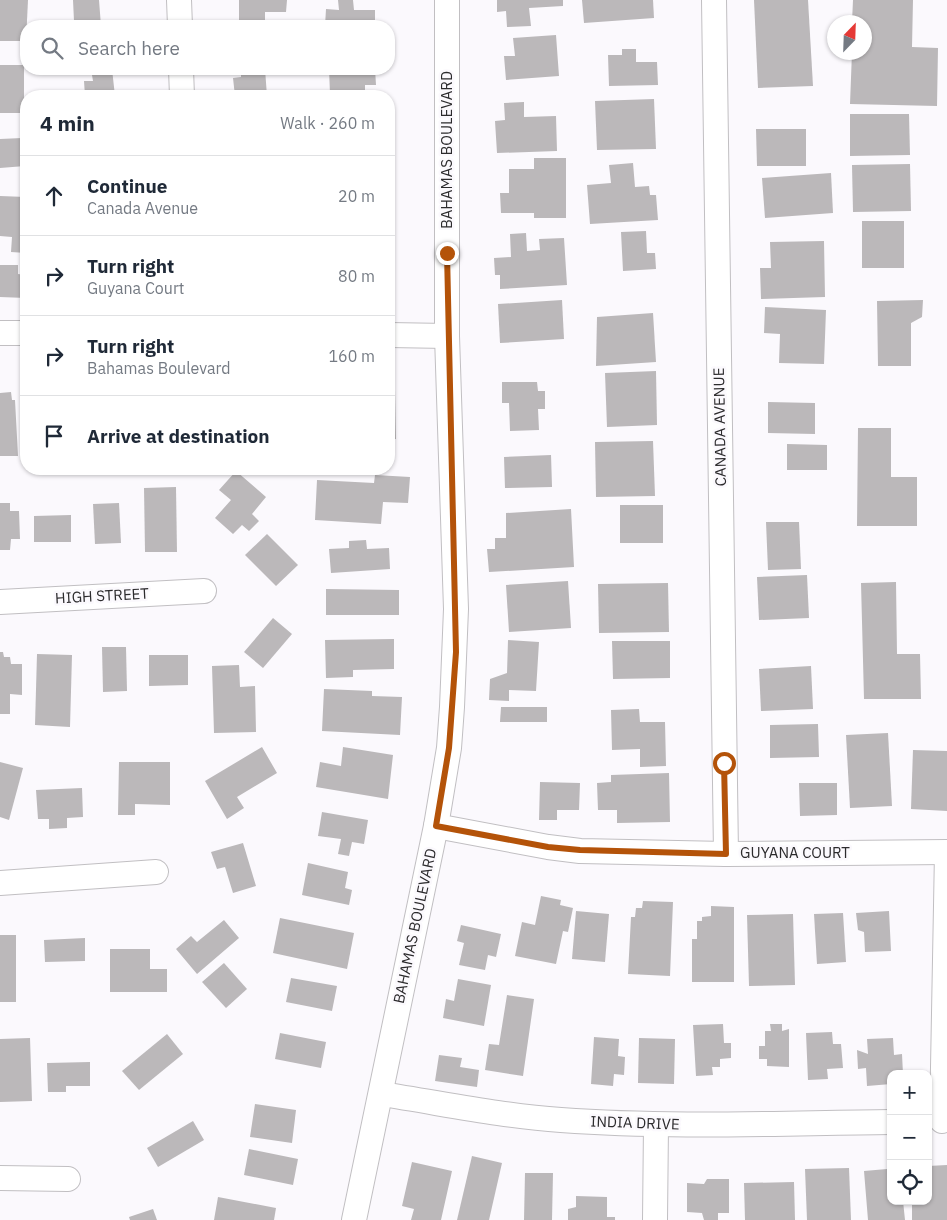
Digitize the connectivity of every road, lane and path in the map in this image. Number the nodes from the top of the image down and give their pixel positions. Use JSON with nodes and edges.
{"nodes":[{"id":1,"x":179,"y":0,"type":"edge"},
{"id":2,"x":447,"y":0,"type":"edge"},
{"id":3,"x":714,"y":0,"type":"edge"},
{"id":4,"x":180,"y":20,"type":"edge"},
{"id":5,"x":181,"y":75,"type":"edge"},
{"id":6,"x":182,"y":90,"type":"edge"},
{"id":7,"x":0,"y":333,"type":"edge"},
{"id":8,"x":20,"y":333,"type":"edge"},
{"id":9,"x":395,"y":335,"type":"edge"},
{"id":10,"x":447,"y":336,"type":"junction"},
{"id":11,"x":204,"y":590,"type":"dead end"},
{"id":12,"x":0,"y":602,"type":"edge"},
{"id":13,"x":436,"y":826,"type":"junction"},
{"id":14,"x":947,"y":852,"type":"edge"},
{"id":15,"x":726,"y":854,"type":"junction"},
{"id":16,"x":156,"y":872,"type":"dead end"},
{"id":17,"x":0,"y":883,"type":"edge"},
{"id":18,"x":381,"y":1094,"type":"junction"},
{"id":19,"x":939,"y":1121,"type":"edge"},
{"id":20,"x":887,"y":1122,"type":"edge"},
{"id":21,"x":656,"y":1125,"type":"junction"},
{"id":22,"x":0,"y":1178,"type":"edge"},
{"id":23,"x":68,"y":1179,"type":"dead end"},
{"id":24,"x":354,"y":1220,"type":"edge"},
{"id":25,"x":655,"y":1220,"type":"edge"}],
"edges":[{"from":1,"to":4,"type":"street"},
{"from":2,"to":10,"type":"street","name":"BAHAMAS BOULEVARD"},
{"from":3,"to":15,"type":"street","name":"CANADA AVENUE"},
{"from":5,"to":6,"type":"street"},
{"from":7,"to":8,"type":"street"},
{"from":9,"to":10,"type":"street"},
{"from":10,"to":13,"type":"street","name":"BAHAMAS BOULEVARD"},
{"from":11,"to":12,"type":"street","name":"HIGH STREET"},
{"from":13,"to":15,"type":"street","name":"GUYANA COURT"},
{"from":13,"to":18,"type":"street","name":"BAHAMAS BOULEVARD"},
{"from":14,"to":15,"type":"street","name":"GUYANA COURT"},
{"from":14,"to":19,"type":"street"},
{"from":16,"to":17,"type":"street"},
{"from":18,"to":21,"type":"street","name":"INDIA DRIVE"},
{"from":18,"to":24,"type":"street","name":"BAHAMAS BOULEVARD"},
{"from":20,"to":21,"type":"street","name":"INDIA DRIVE"},
{"from":21,"to":25,"type":"street"},
{"from":22,"to":23,"type":"street"}]}
